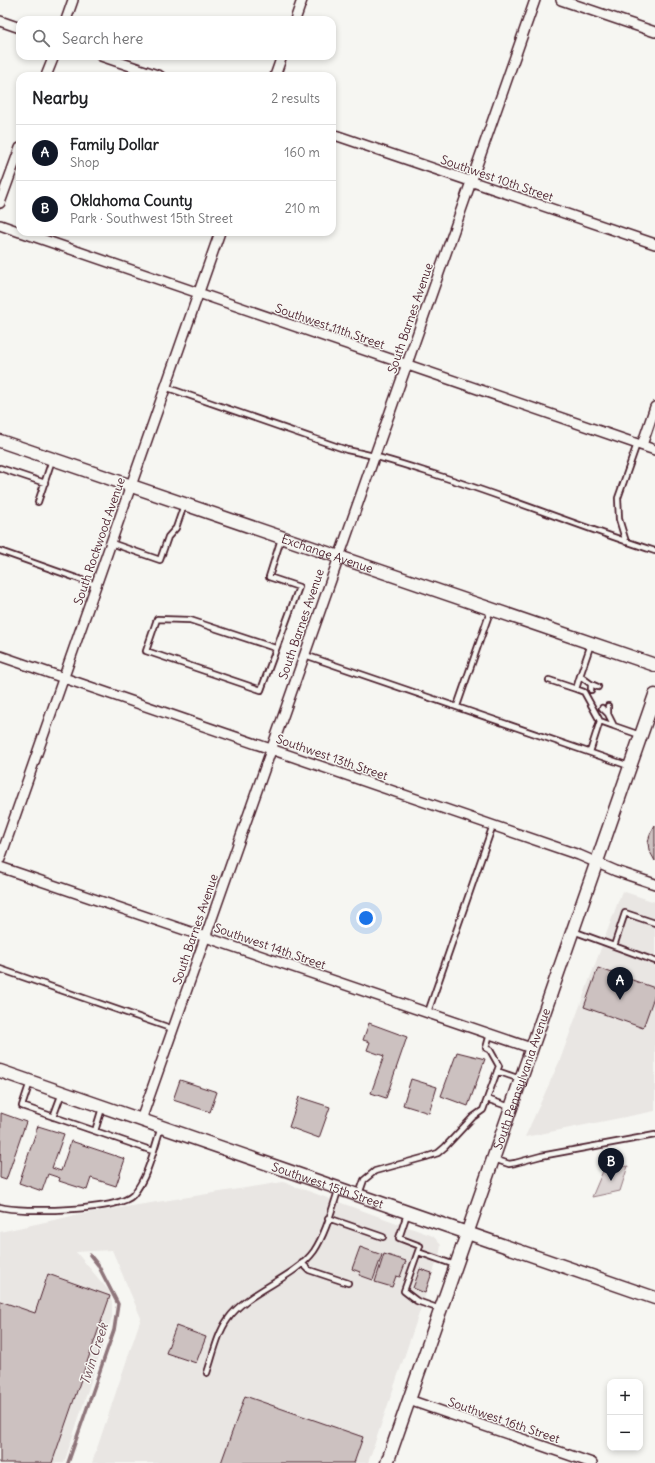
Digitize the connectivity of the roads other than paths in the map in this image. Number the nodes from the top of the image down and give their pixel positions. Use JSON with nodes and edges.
{"nodes":[{"id":1,"x":73,"y":0,"type":"edge"},
{"id":2,"x":302,"y":0,"type":"edge"},
{"id":3,"x":535,"y":0,"type":"edge"},
{"id":4,"x":561,"y":0,"type":"edge"},
{"id":5,"x":67,"y":16,"type":"edge"},
{"id":6,"x":296,"y":16,"type":"edge"},
{"id":7,"x":0,"y":21,"type":"edge"},
{"id":8,"x":16,"y":27,"type":"edge"},
{"id":9,"x":655,"y":32,"type":"edge"},
{"id":10,"x":52,"y":60,"type":"edge"},
{"id":11,"x":113,"y":60,"type":"edge"},
{"id":12,"x":281,"y":60,"type":"edge"},
{"id":13,"x":48,"y":72,"type":"edge"},
{"id":14,"x":148,"y":72,"type":"edge"},
{"id":15,"x":276,"y":72,"type":"edge"},
{"id":16,"x":336,"y":135,"type":"edge"},
{"id":17,"x":16,"y":159,"type":"edge"},
{"id":18,"x":470,"y":181,"type":"junction"},
{"id":19,"x":0,"y":203,"type":"edge"},
{"id":20,"x":0,"y":225,"type":"edge"},
{"id":21,"x":16,"y":231,"type":"edge"},
{"id":22,"x":32,"y":236,"type":"edge"},
{"id":23,"x":219,"y":236,"type":"edge"},
{"id":24,"x":655,"y":244,"type":"edge"},
{"id":25,"x":198,"y":293,"type":"junction"},
{"id":26,"x":406,"y":364,"type":"junction"},
{"id":27,"x":165,"y":387,"type":"junction"},
{"id":28,"x":655,"y":407,"type":"edge"},
{"id":29,"x":0,"y":441,"type":"edge"},
{"id":30,"x":639,"y":444,"type":"junction"},
{"id":31,"x":655,"y":450,"type":"edge"},
{"id":32,"x":374,"y":454,"type":"junction"},
{"id":33,"x":53,"y":459,"type":"junction"},
{"id":34,"x":0,"y":468,"type":"edge"},
{"id":35,"x":44,"y":483,"type":"junction"},
{"id":36,"x":131,"y":485,"type":"junction"},
{"id":37,"x":38,"y":502,"type":"dead end"},
{"id":38,"x":184,"y":504,"type":"junction"},
{"id":39,"x":282,"y":537,"type":"junction"},
{"id":40,"x":626,"y":542,"type":"junction"},
{"id":41,"x":110,"y":543,"type":"junction"},
{"id":42,"x":0,"y":551,"type":"edge"},
{"id":43,"x":655,"y":551,"type":"edge"},
{"id":44,"x":338,"y":556,"type":"junction"},
{"id":45,"x":96,"y":585,"type":"junction"},
{"id":46,"x":491,"y":609,"type":"junction"},
{"id":47,"x":591,"y":644,"type":"junction"},
{"id":48,"x":275,"y":648,"type":"junction"},
{"id":49,"x":303,"y":654,"type":"junction"},
{"id":50,"x":0,"y":656,"type":"edge"},
{"id":51,"x":655,"y":665,"type":"edge"},
{"id":52,"x":580,"y":676,"type":"junction"},
{"id":53,"x":64,"y":678,"type":"junction"},
{"id":54,"x":549,"y":680,"type":"dead end"},
{"id":55,"x":591,"y":684,"type":"junction"},
{"id":56,"x":598,"y":687,"type":"dead end"},
{"id":57,"x":576,"y":689,"type":"junction"},
{"id":58,"x":591,"y":690,"type":"dead end"},
{"id":59,"x":655,"y":695,"type":"edge"},
{"id":60,"x":457,"y":706,"type":"junction"},
{"id":61,"x":608,"y":706,"type":"dead end"},
{"id":62,"x":602,"y":708,"type":"dead end"},
{"id":63,"x":653,"y":708,"type":"edge"},
{"id":64,"x":608,"y":714,"type":"junction"},
{"id":65,"x":600,"y":721,"type":"junction"},
{"id":66,"x":614,"y":726,"type":"junction"},
{"id":67,"x":642,"y":736,"type":"junction"},
{"id":68,"x":271,"y":749,"type":"junction"},
{"id":69,"x":590,"y":752,"type":"junction"},
{"id":70,"x":631,"y":766,"type":"junction"},
{"id":71,"x":493,"y":825,"type":"junction"},
{"id":72,"x":0,"y":859,"type":"edge"},
{"id":73,"x":597,"y":863,"type":"junction"},
{"id":74,"x":0,"y":866,"type":"edge"},
{"id":75,"x":655,"y":884,"type":"edge"},
{"id":76,"x":655,"y":923,"type":"edge"},
{"id":77,"x":573,"y":931,"type":"junction"},
{"id":78,"x":205,"y":936,"type":"junction"},
{"id":79,"x":614,"y":946,"type":"junction"},
{"id":80,"x":655,"y":961,"type":"edge"},
{"id":81,"x":0,"y":969,"type":"edge"},
{"id":82,"x":428,"y":1012,"type":"junction"},
{"id":83,"x":173,"y":1029,"type":"junction"},
{"id":84,"x":490,"y":1034,"type":"junction"},
{"id":85,"x":531,"y":1048,"type":"junction"},
{"id":86,"x":0,"y":1071,"type":"edge"},
{"id":87,"x":497,"y":1071,"type":"junction"},
{"id":88,"x":520,"y":1079,"type":"junction"},
{"id":89,"x":30,"y":1082,"type":"junction"},
{"id":90,"x":62,"y":1093,"type":"junction"},
{"id":91,"x":487,"y":1099,"type":"junction"},
{"id":92,"x":103,"y":1107,"type":"junction"},
{"id":93,"x":511,"y":1107,"type":"junction"},
{"id":94,"x":53,"y":1117,"type":"junction"},
{"id":95,"x":140,"y":1120,"type":"junction"},
{"id":96,"x":162,"y":1127,"type":"junction"},
{"id":97,"x":95,"y":1131,"type":"junction"},
{"id":98,"x":655,"y":1135,"type":"edge"},
{"id":99,"x":153,"y":1151,"type":"junction"},
{"id":100,"x":492,"y":1159,"type":"junction"},
{"id":101,"x":339,"y":1188,"type":"junction"},
{"id":102,"x":358,"y":1195,"type":"junction"},
{"id":103,"x":0,"y":1207,"type":"edge"},
{"id":104,"x":408,"y":1212,"type":"junction"},
{"id":105,"x":328,"y":1218,"type":"junction"},
{"id":106,"x":466,"y":1232,"type":"junction"},
{"id":107,"x":383,"y":1237,"type":"dead end"},
{"id":108,"x":418,"y":1252,"type":"junction"},
{"id":109,"x":302,"y":1263,"type":"junction"},
{"id":110,"x":455,"y":1265,"type":"junction"},
{"id":111,"x":348,"y":1283,"type":"dead end"},
{"id":112,"x":655,"y":1298,"type":"edge"},
{"id":113,"x":440,"y":1309,"type":"junction"},
{"id":114,"x":207,"y":1373,"type":"dead end"},
{"id":115,"x":409,"y":1400,"type":"junction"},
{"id":116,"x":387,"y":1463,"type":"edge"},
{"id":117,"x":592,"y":1463,"type":"edge"}],
"edges":[{"from":1,"to":5,"type":"street"},
{"from":2,"to":6,"type":"street"},
{"from":3,"to":18,"type":"street","name":"South Barnes Avenue"},
{"from":4,"to":9,"type":"street"},
{"from":7,"to":8,"type":"street"},
{"from":10,"to":13,"type":"street"},
{"from":11,"to":14,"type":"street"},
{"from":12,"to":15,"type":"street"},
{"from":16,"to":18,"type":"street","name":"Southwest 10th Street"},
{"from":17,"to":19,"type":"street"},
{"from":18,"to":24,"type":"street","name":"Southwest 10th Street"},
{"from":18,"to":26,"type":"street","name":"South Barnes Avenue"},
{"from":20,"to":21,"type":"street","name":"Southwest 11th Street"},
{"from":22,"to":25,"type":"street","name":"Southwest 11th Street"},
{"from":23,"to":25,"type":"street","name":"South Rockwood Avenue"},
{"from":25,"to":26,"type":"street","name":"Southwest 11th Street"},
{"from":25,"to":27,"type":"street","name":"South Rockwood Avenue"},
{"from":26,"to":30,"type":"street","name":"Southwest 11th Street"},
{"from":26,"to":32,"type":"street","name":"South Barnes Avenue"},
{"from":27,"to":32,"type":"lane"},
{"from":27,"to":36,"type":"street","name":"South Rockwood Avenue"},
{"from":28,"to":30,"type":"street"},
{"from":29,"to":33,"type":"main road","name":"Exchange Avenue"},
{"from":30,"to":31,"type":"street","name":"Southwest 11th Street"},
{"from":30,"to":40,"type":"lane"},
{"from":32,"to":40,"type":"lane"},
{"from":32,"to":44,"type":"street","name":"South Barnes Avenue"},
{"from":33,"to":35,"type":"lane"},
{"from":33,"to":36,"type":"main road","name":"Exchange Avenue"},
{"from":34,"to":35,"type":"lane"},
{"from":35,"to":37,"type":"lane"},
{"from":36,"to":38,"type":"main road","name":"Exchange Avenue"},
{"from":36,"to":41,"type":"street","name":"South Rockwood Avenue"},
{"from":38,"to":39,"type":"main road","name":"Exchange Avenue"},
{"from":38,"to":41,"type":"lane"},
{"from":39,"to":44,"type":"main road","name":"Exchange Avenue"},
{"from":39,"to":48,"type":"lane"},
{"from":40,"to":43,"type":"lane"},
{"from":41,"to":45,"type":"street","name":"South Rockwood Avenue"},
{"from":42,"to":45,"type":"lane"},
{"from":44,"to":46,"type":"main road","name":"Exchange Avenue"},
{"from":44,"to":49,"type":"street","name":"South Barnes Avenue"},
{"from":45,"to":53,"type":"street","name":"South Rockwood Avenue"},
{"from":46,"to":47,"type":"main road","name":"Exchange Avenue"},
{"from":46,"to":60,"type":"lane"},
{"from":47,"to":51,"type":"main road","name":"Exchange Avenue"},
{"from":47,"to":52,"type":"lane"},
{"from":48,"to":48,"type":"lane"},
{"from":49,"to":60,"type":"lane"},
{"from":49,"to":68,"type":"street","name":"South Barnes Avenue"},
{"from":50,"to":53,"type":"street","name":"Southwest 13th Street"},
{"from":52,"to":55,"type":"lane"},
{"from":52,"to":57,"type":"lane"},
{"from":53,"to":68,"type":"street","name":"Southwest 13th Street"},
{"from":53,"to":72,"type":"street","name":"South Rockwood Avenue"},
{"from":54,"to":57,"type":"lane"},
{"from":55,"to":56,"type":"lane"},
{"from":55,"to":58,"type":"lane"},
{"from":57,"to":65,"type":"lane"},
{"from":59,"to":63,"type":"main road","name":"South Pennsylvania Avenue"},
{"from":60,"to":69,"type":"lane"},
{"from":61,"to":64,"type":"lane"},
{"from":62,"to":64,"type":"lane"},
{"from":63,"to":67,"type":"main road","name":"South Pennsylvania Avenue"},
{"from":64,"to":66,"type":"lane"},
{"from":65,"to":66,"type":"lane"},
{"from":65,"to":69,"type":"lane"},
{"from":66,"to":67,"type":"lane"},
{"from":67,"to":70,"type":"main road","name":"South Pennsylvania Avenue"},
{"from":68,"to":71,"type":"street","name":"Southwest 13th Street"},
{"from":68,"to":78,"type":"street","name":"South Barnes Avenue"},
{"from":69,"to":70,"type":"lane"},
{"from":70,"to":73,"type":"main road","name":"South Pennsylvania Avenue"},
{"from":71,"to":73,"type":"street","name":"Southwest 13th Street"},
{"from":71,"to":82,"type":"lane"},
{"from":73,"to":75,"type":"street","name":"Southwest 13th Street"},
{"from":73,"to":77,"type":"main road","name":"South Pennsylvania Avenue"},
{"from":74,"to":78,"type":"street","name":"Southwest 14th Street"},
{"from":76,"to":79,"type":"lane"},
{"from":77,"to":79,"type":"lane"},
{"from":77,"to":85,"type":"main road","name":"South Pennsylvania Avenue"},
{"from":78,"to":82,"type":"street","name":"Southwest 14th Street"},
{"from":78,"to":83,"type":"street","name":"South Barnes Avenue"},
{"from":79,"to":80,"type":"lane"},
{"from":81,"to":83,"type":"lane"},
{"from":82,"to":84,"type":"street","name":"Southwest 14th Street"},
{"from":83,"to":95,"type":"street","name":"South Barnes Avenue"},
{"from":84,"to":85,"type":"street","name":"Southwest 14th Street"},
{"from":84,"to":87,"type":"lane"},
{"from":85,"to":88,"type":"main road","name":"South Pennsylvania Avenue"},
{"from":86,"to":89,"type":"main road","name":"Southwest 15th Street"},
{"from":87,"to":88,"type":"lane"},
{"from":87,"to":91,"type":"lane"},
{"from":88,"to":93,"type":"main road","name":"South Pennsylvania Avenue"},
{"from":89,"to":90,"type":"main road","name":"Southwest 15th Street"},
{"from":89,"to":94,"type":"lane"},
{"from":90,"to":92,"type":"main road","name":"Southwest 15th Street"},
{"from":90,"to":94,"type":"lane"},
{"from":91,"to":93,"type":"lane"},
{"from":91,"to":102,"type":"lane"},
{"from":92,"to":95,"type":"main road","name":"Southwest 15th Street"},
{"from":92,"to":97,"type":"lane"},
{"from":93,"to":100,"type":"main road","name":"South Pennsylvania Avenue"},
{"from":94,"to":97,"type":"lane"},
{"from":95,"to":96,"type":"main road","name":"Southwest 15th Street"},
{"from":96,"to":99,"type":"lane"},
{"from":96,"to":101,"type":"main road","name":"Southwest 15th Street"},
{"from":97,"to":99,"type":"lane"},
{"from":98,"to":100,"type":"lane"},
{"from":99,"to":103,"type":"lane"},
{"from":100,"to":106,"type":"main road","name":"South Pennsylvania Avenue"},
{"from":101,"to":102,"type":"main road","name":"Southwest 15th Street"},
{"from":101,"to":105,"type":"lane"},
{"from":102,"to":104,"type":"main road","name":"Southwest 15th Street"},
{"from":104,"to":106,"type":"main road","name":"Southwest 15th Street"},
{"from":104,"to":108,"type":"lane"},
{"from":105,"to":107,"type":"lane"},
{"from":105,"to":109,"type":"lane"},
{"from":106,"to":110,"type":"main road","name":"South Pennsylvania Avenue"},
{"from":106,"to":112,"type":"main road","name":"Southwest 15th Street"},
{"from":108,"to":110,"type":"lane"},
{"from":108,"to":113,"type":"lane"},
{"from":109,"to":111,"type":"lane"},
{"from":109,"to":114,"type":"lane"},
{"from":110,"to":113,"type":"main road","name":"South Pennsylvania Avenue"},
{"from":113,"to":115,"type":"main road","name":"South Pennsylvania Avenue"},
{"from":115,"to":116,"type":"main road","name":"South Pennsylvania Avenue"},
{"from":115,"to":117,"type":"street","name":"Southwest 16th Street"}]}
